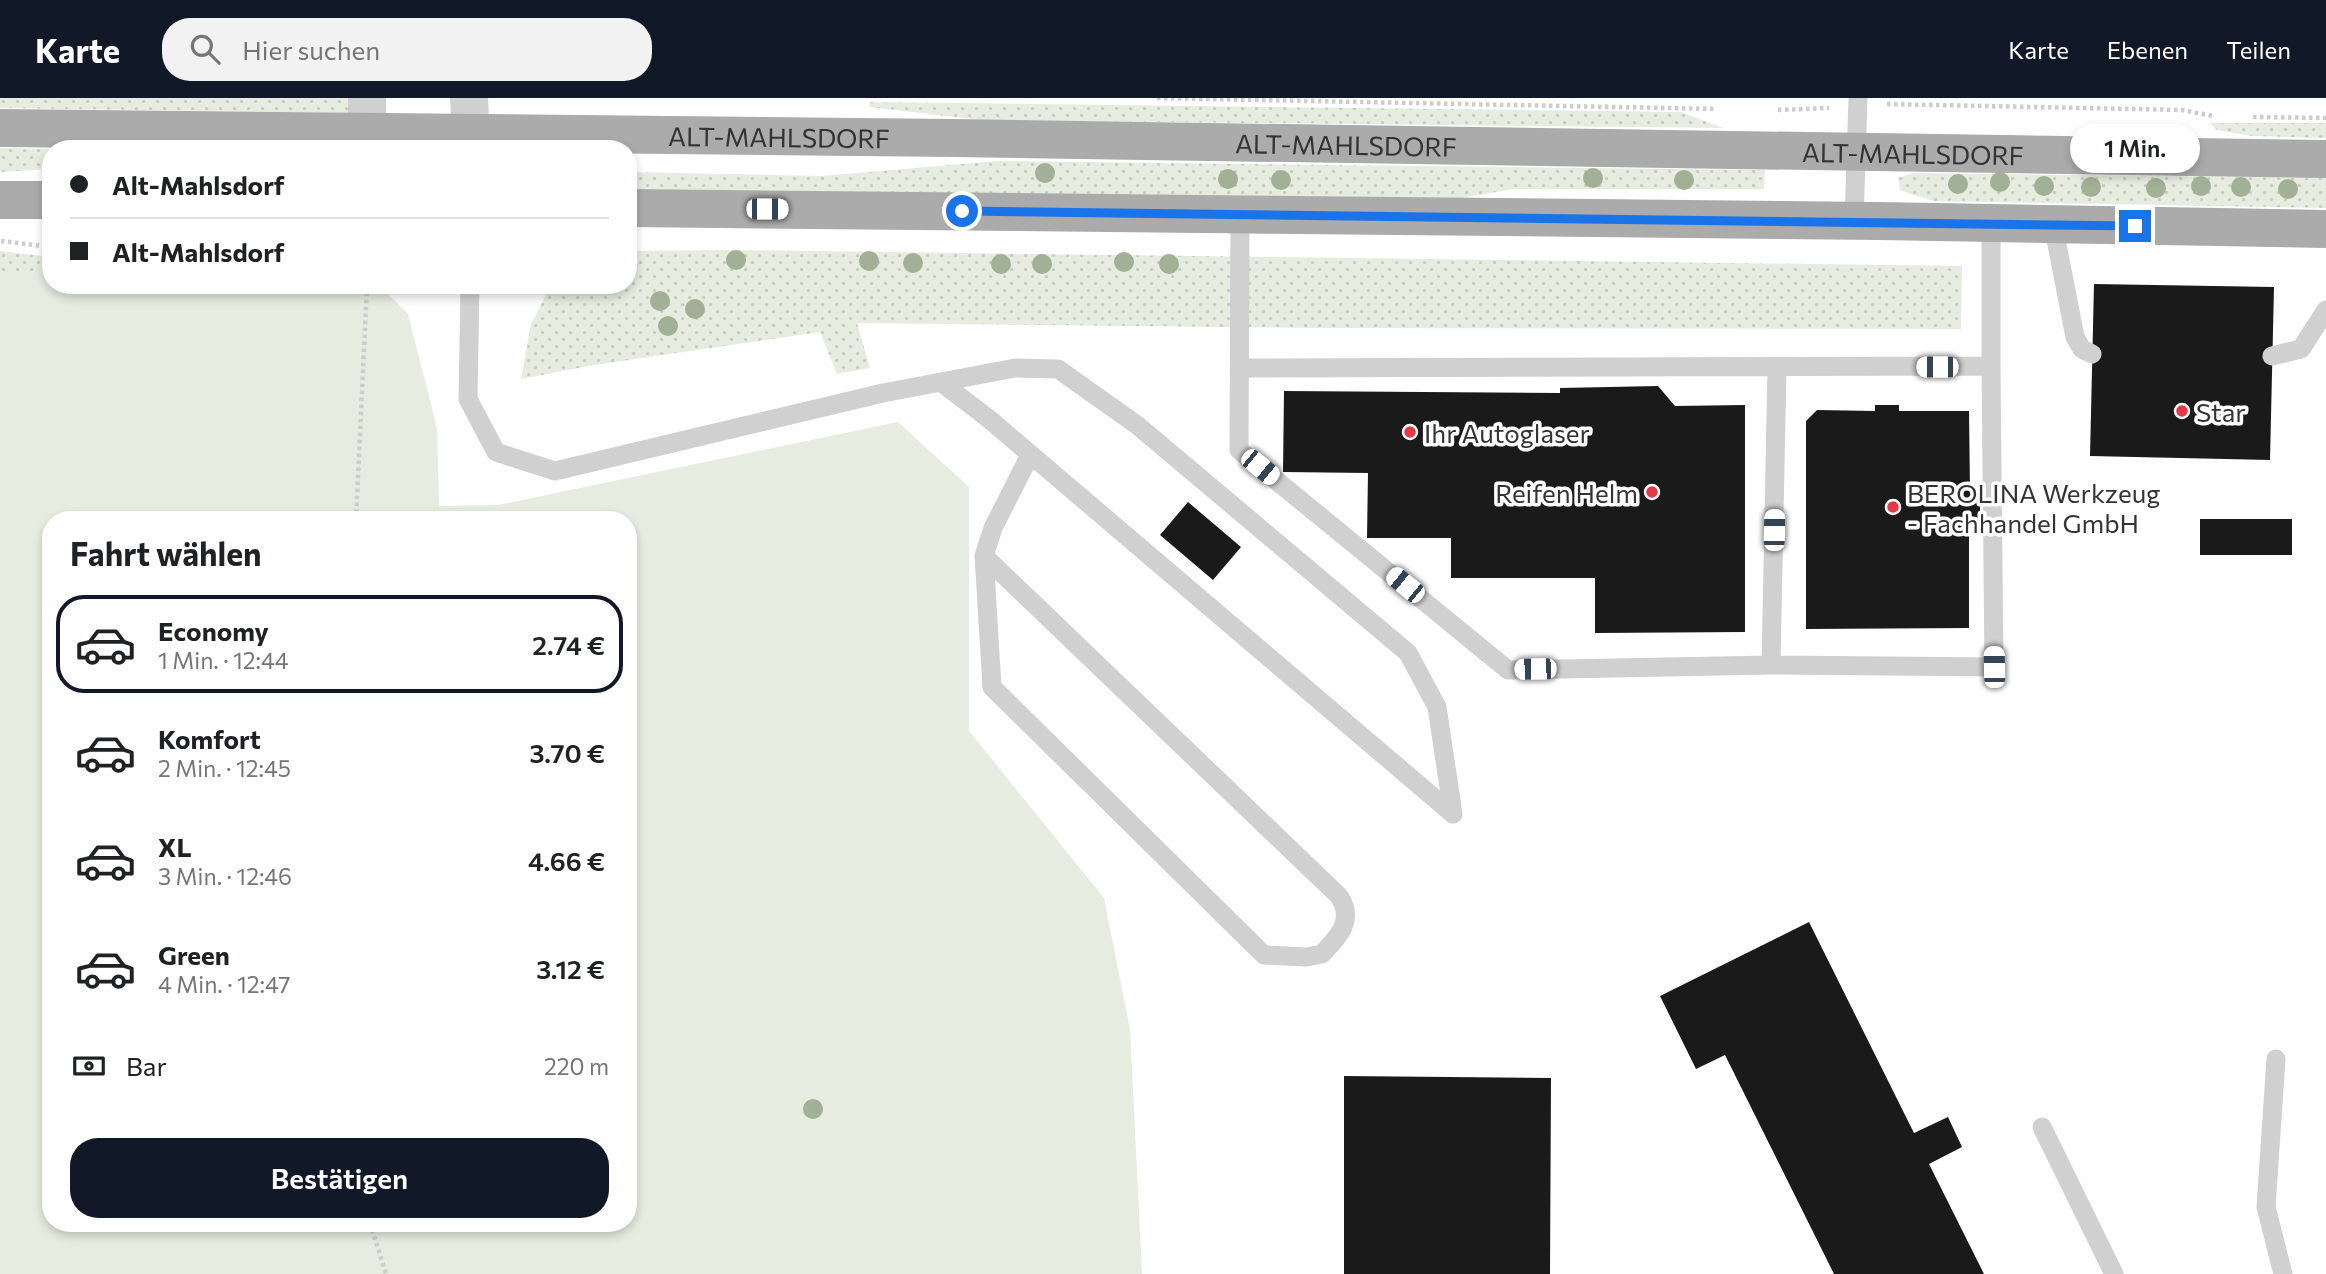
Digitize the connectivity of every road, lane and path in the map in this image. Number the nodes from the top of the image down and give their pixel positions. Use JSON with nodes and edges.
{"nodes":[{"id":1,"x":1157,"y":98,"type":"edge"},
{"id":2,"x":1858,"y":102,"type":"edge"},
{"id":3,"x":1723,"y":109,"type":"dead end"},
{"id":4,"x":1768,"y":110,"type":"dead end"},
{"id":5,"x":367,"y":115,"type":"edge"},
{"id":6,"x":2223,"y":117,"type":"dead end"},
{"id":7,"x":2249,"y":117,"type":"dead end"},
{"id":8,"x":2326,"y":118,"type":"edge"},
{"id":9,"x":471,"y":127,"type":"edge"},
{"id":10,"x":0,"y":128,"type":"edge"},
{"id":11,"x":1857,"y":151,"type":"junction"},
{"id":12,"x":2326,"y":159,"type":"edge"},
{"id":13,"x":0,"y":200,"type":"edge"},
{"id":14,"x":42,"y":200,"type":"edge"},
{"id":15,"x":637,"y":208,"type":"edge"},
{"id":16,"x":1240,"y":213,"type":"junction"},
{"id":17,"x":1854,"y":221,"type":"junction"},
{"id":18,"x":1991,"y":223,"type":"junction"},
{"id":19,"x":2053,"y":225,"type":"junction"},
{"id":20,"x":2326,"y":229,"type":"edge"},
{"id":21,"x":0,"y":240,"type":"edge"},
{"id":22,"x":42,"y":246,"type":"edge"},
{"id":23,"x":367,"y":294,"type":"edge"},
{"id":24,"x":470,"y":294,"type":"edge"},
{"id":25,"x":2326,"y":310,"type":"edge"},
{"id":26,"x":2092,"y":354,"type":"dead end"},
{"id":27,"x":2272,"y":356,"type":"dead end"},
{"id":28,"x":1991,"y":366,"type":"junction"},
{"id":29,"x":1777,"y":367,"type":"junction"},
{"id":30,"x":1241,"y":368,"type":"junction"},
{"id":31,"x":942,"y":383,"type":"junction"},
{"id":32,"x":1030,"y":455,"type":"junction"},
{"id":33,"x":356,"y":511,"type":"edge"},
{"id":34,"x":984,"y":556,"type":"junction"},
{"id":35,"x":1771,"y":665,"type":"junction"},
{"id":36,"x":2276,"y":1059,"type":"dead end"},
{"id":37,"x":2042,"y":1127,"type":"dead end"},
{"id":38,"x":373,"y":1232,"type":"edge"},
{"id":39,"x":386,"y":1274,"type":"edge"},
{"id":40,"x":2114,"y":1274,"type":"edge"},
{"id":41,"x":2283,"y":1274,"type":"edge"}],
"edges":[{"from":1,"to":3,"type":"path"},
{"from":2,"to":4,"type":"path"},
{"from":2,"to":6,"type":"path"},
{"from":2,"to":11,"type":"lane"},
{"from":5,"to":9,"type":"main road","name":"ALT-MAHLSDORF"},
{"from":5,"to":10,"type":"main road","name":"ALT-MAHLSDORF"},
{"from":7,"to":8,"type":"path"},
{"from":9,"to":11,"type":"main road","name":"ALT-MAHLSDORF"},
{"from":11,"to":12,"type":"main road","name":"ALT-MAHLSDORF"},
{"from":11,"to":17,"type":"lane"},
{"from":13,"to":14,"type":"main road"},
{"from":15,"to":16,"type":"main road"},
{"from":16,"to":17,"type":"main road"},
{"from":16,"to":30,"type":"lane"},
{"from":17,"to":18,"type":"main road"},
{"from":18,"to":19,"type":"main road"},
{"from":18,"to":28,"type":"lane"},
{"from":19,"to":20,"type":"main road"},
{"from":19,"to":26,"type":"lane"},
{"from":21,"to":22,"type":"path"},
{"from":23,"to":33,"type":"path"},
{"from":24,"to":31,"type":"lane"},
{"from":25,"to":27,"type":"lane"},
{"from":28,"to":29,"type":"lane"},
{"from":28,"to":35,"type":"lane"},
{"from":29,"to":30,"type":"lane"},
{"from":29,"to":35,"type":"lane"},
{"from":30,"to":35,"type":"lane"},
{"from":31,"to":32,"type":"lane"},
{"from":31,"to":32,"type":"lane"},
{"from":32,"to":34,"type":"lane"},
{"from":34,"to":34,"type":"lane"},
{"from":36,"to":41,"type":"lane"},
{"from":37,"to":40,"type":"lane"},
{"from":38,"to":39,"type":"path"}]}
